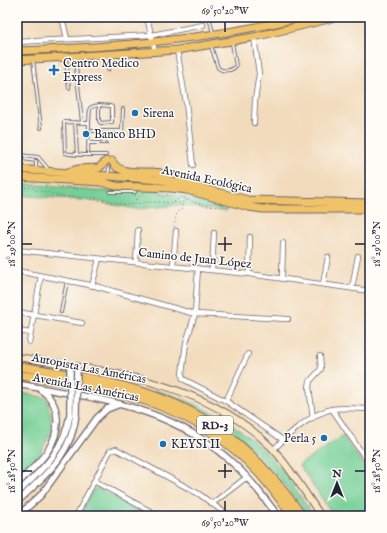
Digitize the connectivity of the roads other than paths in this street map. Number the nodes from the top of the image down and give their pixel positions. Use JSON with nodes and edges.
{"nodes":[{"id":1,"x":62,"y":17,"type":"edge"},
{"id":2,"x":147,"y":17,"type":"edge"},
{"id":3,"x":209,"y":17,"type":"edge"},
{"id":4,"x":302,"y":17,"type":"edge"},
{"id":5,"x":337,"y":17,"type":"edge"},
{"id":6,"x":203,"y":25,"type":"dead end"},
{"id":7,"x":152,"y":35,"type":"junction"},
{"id":8,"x":214,"y":35,"type":"junction"},
{"id":9,"x":254,"y":37,"type":"junction"},
{"id":10,"x":67,"y":39,"type":"junction"},
{"id":11,"x":232,"y":41,"type":"junction"},
{"id":12,"x":17,"y":42,"type":"edge"},
{"id":13,"x":154,"y":42,"type":"junction"},
{"id":14,"x":210,"y":45,"type":"junction"},
{"id":15,"x":177,"y":50,"type":"junction"},
{"id":16,"x":17,"y":51,"type":"edge"},
{"id":17,"x":155,"y":52,"type":"junction"},
{"id":18,"x":106,"y":55,"type":"junction"},
{"id":19,"x":75,"y":56,"type":"junction"},
{"id":20,"x":65,"y":57,"type":"junction"},
{"id":21,"x":33,"y":59,"type":"junction"},
{"id":22,"x":17,"y":60,"type":"edge"},
{"id":23,"x":108,"y":70,"type":"dead end"},
{"id":24,"x":69,"y":88,"type":"dead end"},
{"id":25,"x":99,"y":105,"type":"junction"},
{"id":26,"x":123,"y":109,"type":"dead end"},
{"id":27,"x":75,"y":122,"type":"junction"},
{"id":28,"x":82,"y":122,"type":"junction"},
{"id":29,"x":89,"y":123,"type":"junction"},
{"id":30,"x":254,"y":123,"type":"dead end"},
{"id":31,"x":41,"y":128,"type":"dead end"},
{"id":32,"x":88,"y":132,"type":"junction"},
{"id":33,"x":88,"y":143,"type":"junction"},
{"id":34,"x":106,"y":143,"type":"dead end"},
{"id":35,"x":77,"y":154,"type":"junction"},
{"id":36,"x":88,"y":155,"type":"junction"},
{"id":37,"x":17,"y":157,"type":"edge"},
{"id":38,"x":108,"y":164,"type":"junction"},
{"id":39,"x":193,"y":165,"type":"dead end"},
{"id":40,"x":17,"y":169,"type":"edge"},
{"id":41,"x":36,"y":170,"type":"junction"},
{"id":42,"x":50,"y":173,"type":"junction"},
{"id":43,"x":17,"y":177,"type":"edge"},
{"id":44,"x":64,"y":177,"type":"junction"},
{"id":45,"x":168,"y":181,"type":"junction"},
{"id":46,"x":146,"y":186,"type":"junction"},
{"id":47,"x":116,"y":189,"type":"junction"},
{"id":48,"x":110,"y":192,"type":"dead end"},
{"id":49,"x":135,"y":192,"type":"road end"},
{"id":50,"x":370,"y":203,"type":"edge"},
{"id":51,"x":370,"y":209,"type":"edge"},
{"id":52,"x":138,"y":230,"type":"dead end"},
{"id":53,"x":176,"y":231,"type":"road end"},
{"id":54,"x":214,"y":233,"type":"dead end"},
{"id":55,"x":250,"y":237,"type":"dead end"},
{"id":56,"x":283,"y":243,"type":"dead end"},
{"id":57,"x":17,"y":250,"type":"edge"},
{"id":58,"x":358,"y":256,"type":"dead end"},
{"id":59,"x":328,"y":257,"type":"dead end"},
{"id":60,"x":99,"y":259,"type":"junction"},
{"id":61,"x":136,"y":262,"type":"junction"},
{"id":62,"x":174,"y":266,"type":"junction"},
{"id":63,"x":198,"y":268,"type":"junction"},
{"id":64,"x":212,"y":270,"type":"junction"},
{"id":65,"x":17,"y":271,"type":"edge"},
{"id":66,"x":249,"y":274,"type":"junction"},
{"id":67,"x":41,"y":276,"type":"junction"},
{"id":68,"x":282,"y":277,"type":"junction"},
{"id":69,"x":67,"y":281,"type":"junction"},
{"id":70,"x":323,"y":284,"type":"junction"},
{"id":71,"x":92,"y":286,"type":"junction"},
{"id":72,"x":352,"y":288,"type":"junction"},
{"id":73,"x":370,"y":291,"type":"edge"},
{"id":74,"x":17,"y":312,"type":"edge"},
{"id":75,"x":62,"y":312,"type":"dead end"},
{"id":76,"x":196,"y":314,"type":"junction"},
{"id":77,"x":34,"y":315,"type":"junction"},
{"id":78,"x":288,"y":320,"type":"dead end"},
{"id":79,"x":82,"y":322,"type":"dead end"},
{"id":80,"x":17,"y":331,"type":"edge"},
{"id":81,"x":31,"y":334,"type":"junction"},
{"id":82,"x":29,"y":342,"type":"dead end"},
{"id":83,"x":248,"y":354,"type":"dead end"},
{"id":84,"x":320,"y":356,"type":"dead end"},
{"id":85,"x":17,"y":357,"type":"edge"},
{"id":86,"x":17,"y":366,"type":"edge"},
{"id":87,"x":70,"y":366,"type":"junction"},
{"id":88,"x":77,"y":367,"type":"junction"},
{"id":89,"x":17,"y":375,"type":"edge"},
{"id":90,"x":17,"y":384,"type":"edge"},
{"id":91,"x":39,"y":388,"type":"junction"},
{"id":92,"x":226,"y":401,"type":"junction"},
{"id":93,"x":123,"y":404,"type":"junction"},
{"id":94,"x":332,"y":409,"type":"junction"},
{"id":95,"x":370,"y":409,"type":"edge"},
{"id":96,"x":313,"y":418,"type":"junction"},
{"id":97,"x":283,"y":440,"type":"junction"},
{"id":98,"x":273,"y":450,"type":"junction"},
{"id":99,"x":369,"y":463,"type":"edge"},
{"id":100,"x":247,"y":477,"type":"junction"},
{"id":101,"x":94,"y":480,"type":"junction"},
{"id":102,"x":17,"y":484,"type":"edge"},
{"id":103,"x":17,"y":493,"type":"edge"},
{"id":104,"x":17,"y":502,"type":"edge"},
{"id":105,"x":213,"y":503,"type":"junction"},
{"id":106,"x":18,"y":516,"type":"edge"},
{"id":107,"x":76,"y":516,"type":"edge"},
{"id":108,"x":159,"y":516,"type":"edge"},
{"id":109,"x":229,"y":516,"type":"edge"},
{"id":110,"x":278,"y":516,"type":"edge"},
{"id":111,"x":292,"y":516,"type":"edge"},
{"id":112,"x":302,"y":516,"type":"edge"},
{"id":113,"x":321,"y":516,"type":"edge"}],
"edges":[{"from":1,"to":10,"type":"street"},
{"from":2,"to":7,"type":"street"},
{"from":3,"to":8,"type":"lane"},
{"from":4,"to":8,"type":"main road"},
{"from":5,"to":9,"type":"main road"},
{"from":6,"to":7,"type":"street"},
{"from":7,"to":10,"type":"street"},
{"from":7,"to":13,"type":"street"},
{"from":8,"to":13,"type":"main road"},
{"from":9,"to":11,"type":"main road"},
{"from":9,"to":30,"type":"street"},
{"from":10,"to":12,"type":"street"},
{"from":11,"to":14,"type":"main road"},
{"from":11,"to":14,"type":"lane"},
{"from":13,"to":16,"type":"main road"},
{"from":13,"to":17,"type":"street"},
{"from":14,"to":15,"type":"main road"},
{"from":15,"to":17,"type":"main road"},
{"from":15,"to":39,"type":"street"},
{"from":17,"to":18,"type":"main road"},
{"from":18,"to":19,"type":"main road"},
{"from":18,"to":23,"type":"lane"},
{"from":19,"to":20,"type":"main road"},
{"from":19,"to":28,"type":"lane"},
{"from":20,"to":21,"type":"main road"},
{"from":20,"to":24,"type":"lane"},
{"from":21,"to":22,"type":"main road"},
{"from":21,"to":31,"type":"lane"},
{"from":25,"to":25,"type":"lane"},
{"from":25,"to":29,"type":"lane"},
{"from":26,"to":32,"type":"lane"},
{"from":27,"to":28,"type":"lane"},
{"from":27,"to":35,"type":"lane"},
{"from":27,"to":35,"type":"lane"},
{"from":28,"to":29,"type":"lane"},
{"from":29,"to":32,"type":"lane"},
{"from":32,"to":33,"type":"lane"},
{"from":33,"to":34,"type":"lane"},
{"from":33,"to":36,"type":"lane"},
{"from":35,"to":36,"type":"lane"},
{"from":36,"to":38,"type":"lane"},
{"from":37,"to":41,"type":"lane"},
{"from":37,"to":42,"type":"lane"},
{"from":38,"to":44,"type":"main road"},
{"from":38,"to":44,"type":"main road"},
{"from":38,"to":45,"type":"main road","name":"Avenida Ecológica"},
{"from":38,"to":45,"type":"main road"},
{"from":38,"to":46,"type":"main road"},
{"from":40,"to":41,"type":"main road","name":"Avenida Ecológica"},
{"from":41,"to":42,"type":"main road","name":"Avenida Ecológica"},
{"from":42,"to":44,"type":"main road","name":"Avenida Ecológica"},
{"from":43,"to":44,"type":"main road","name":"Avenida Ecológica"},
{"from":44,"to":47,"type":"main road","name":"Avenida Ecológica"},
{"from":45,"to":50,"type":"main road","name":"Avenida Ecológica"},
{"from":46,"to":47,"type":"main road","name":"Avenida Ecológica"},
{"from":46,"to":51,"type":"main road","name":"Avenida Ecológica"},
{"from":47,"to":48,"type":"lane"},
{"from":47,"to":49,"type":"lane"},
{"from":52,"to":61,"type":"street"},
{"from":53,"to":62,"type":"street"},
{"from":54,"to":64,"type":"street"},
{"from":55,"to":66,"type":"street"},
{"from":56,"to":68,"type":"street"},
{"from":57,"to":60,"type":"street","name":"Camino de Juan López"},
{"from":58,"to":72,"type":"street"},
{"from":59,"to":70,"type":"street"},
{"from":60,"to":61,"type":"street","name":"Camino de Juan López"},
{"from":60,"to":71,"type":"street"},
{"from":61,"to":62,"type":"street","name":"Camino de Juan López"},
{"from":62,"to":63,"type":"street","name":"Camino de Juan López"},
{"from":63,"to":64,"type":"street","name":"Camino de Juan López"},
{"from":63,"to":76,"type":"street"},
{"from":64,"to":66,"type":"street","name":"Camino de Juan López"},
{"from":65,"to":67,"type":"street"},
{"from":66,"to":68,"type":"street","name":"Camino de Juan López"},
{"from":67,"to":69,"type":"street"},
{"from":67,"to":77,"type":"street"},
{"from":68,"to":70,"type":"street","name":"Camino de Juan López"},
{"from":69,"to":71,"type":"street"},
{"from":69,"to":75,"type":"lane"},
{"from":70,"to":72,"type":"street","name":"Camino de Juan López"},
{"from":71,"to":76,"type":"street"},
{"from":72,"to":73,"type":"street","name":"Camino de Juan López"},
{"from":74,"to":77,"type":"street"},
{"from":76,"to":78,"type":"street"},
{"from":76,"to":92,"type":"street"},
{"from":77,"to":79,"type":"street"},
{"from":77,"to":81,"type":"street"},
{"from":80,"to":81,"type":"street"},
{"from":81,"to":82,"type":"street"},
{"from":83,"to":92,"type":"street"},
{"from":84,"to":96,"type":"street"},
{"from":85,"to":87,"type":"main road","name":"Avenida Las Américas"},
{"from":86,"to":112,"type":"highway","name":"Autopista Las Américas","number":"RD-3"},
{"from":87,"to":88,"type":"main road","name":"Avenida Las Américas","bridge":true},
{"from":87,"to":103,"type":"street","bridge":true},
{"from":88,"to":98,"type":"main road","name":"Avenida Las Américas"},
{"from":88,"to":104,"type":"street","bridge":true},
{"from":89,"to":111,"type":"highway","name":"Autopista Las Américas","number":"RD-3"},
{"from":90,"to":91,"type":"street","name":"Avenida Las Américas"},
{"from":91,"to":93,"type":"street","name":"Avenida Las Américas"},
{"from":91,"to":102,"type":"street"},
{"from":92,"to":97,"type":"street"},
{"from":93,"to":100,"type":"street","name":"Avenida Las Américas"},
{"from":93,"to":106,"type":"street"},
{"from":94,"to":95,"type":"street"},
{"from":94,"to":96,"type":"street"},
{"from":94,"to":99,"type":"street"},
{"from":96,"to":97,"type":"street"},
{"from":97,"to":98,"type":"street"},
{"from":98,"to":113,"type":"main road","name":"Avenida Las Américas"},
{"from":100,"to":105,"type":"street"},
{"from":100,"to":110,"type":"street","name":"Avenida Las Américas"},
{"from":101,"to":105,"type":"street"},
{"from":101,"to":107,"type":"street"},
{"from":101,"to":108,"type":"street"},
{"from":105,"to":109,"type":"street"}]}
